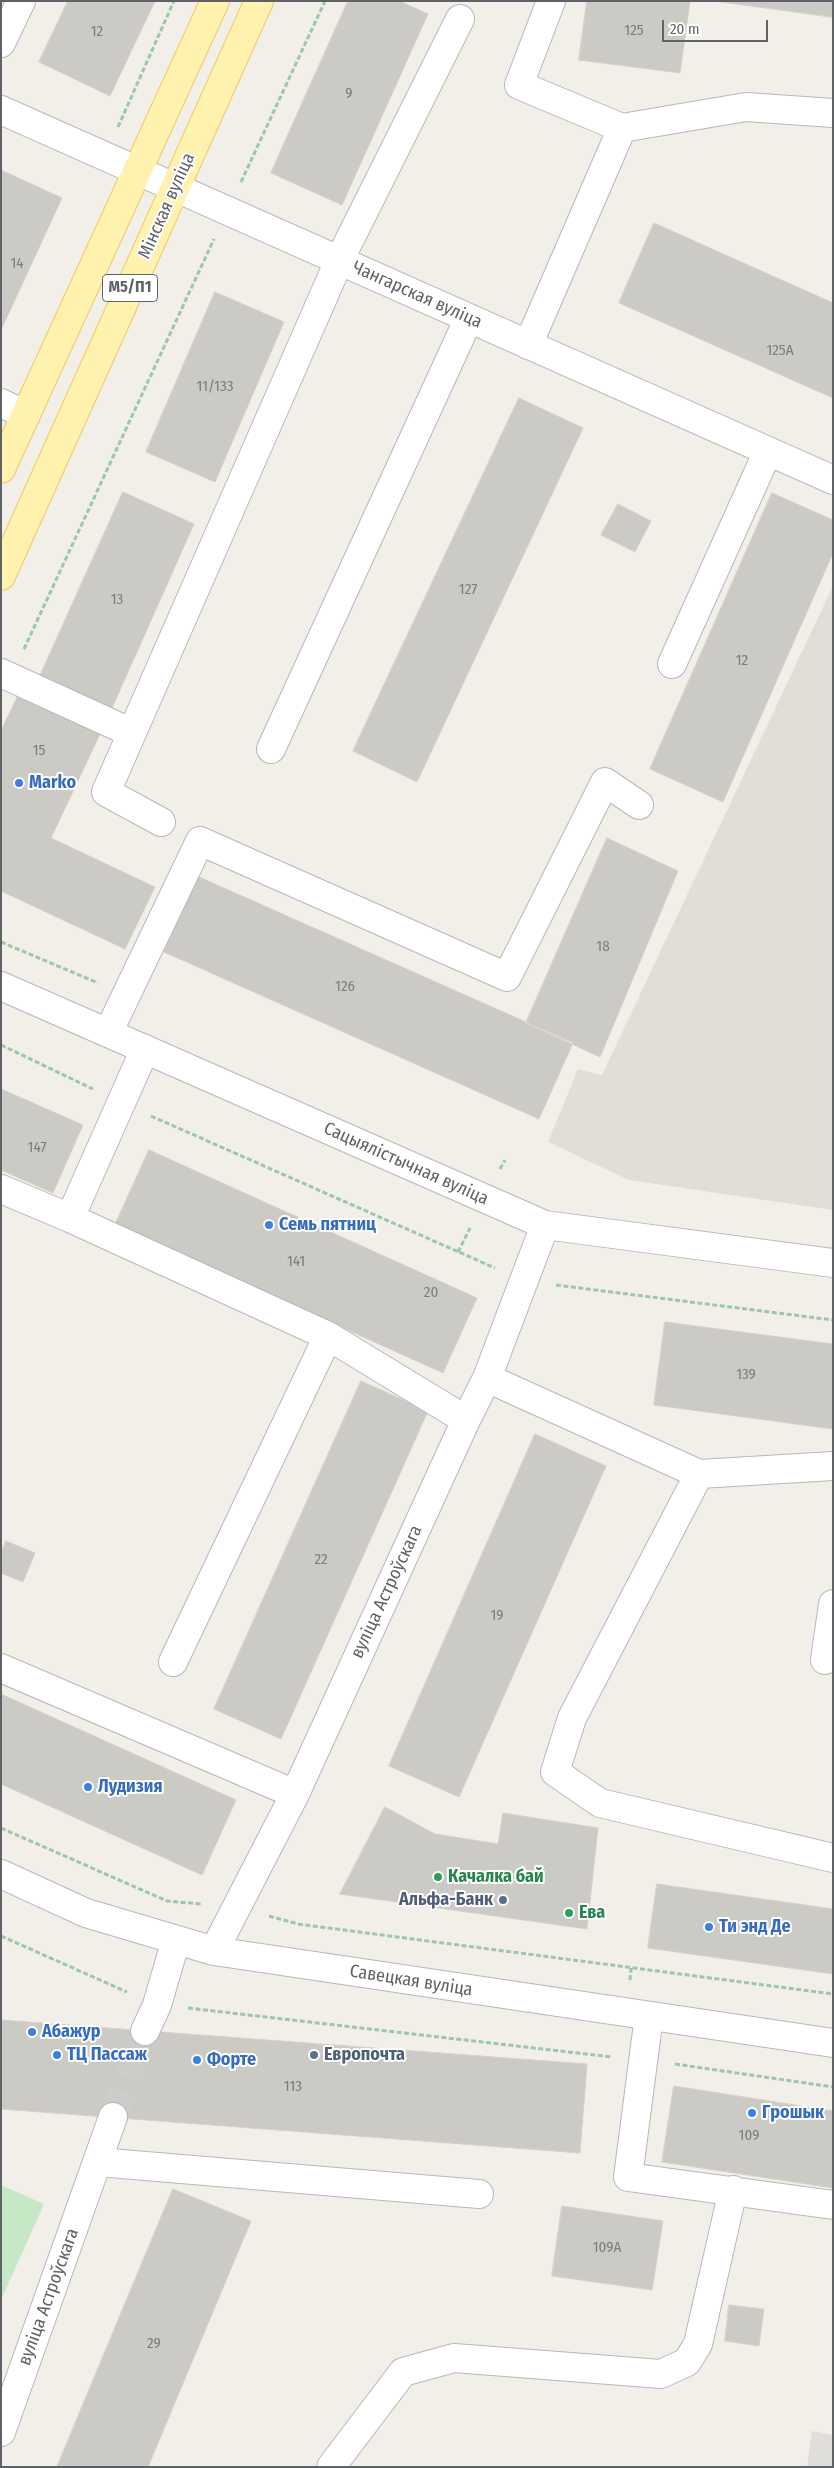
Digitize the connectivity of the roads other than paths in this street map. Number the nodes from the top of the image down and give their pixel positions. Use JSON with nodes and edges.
{"nodes":[{"id":1,"x":21,"y":1,"type":"edge"},
{"id":2,"x":215,"y":1,"type":"edge"},
{"id":3,"x":259,"y":1,"type":"edge"},
{"id":4,"x":551,"y":1,"type":"edge"},
{"id":5,"x":460,"y":20,"type":"dead end"},
{"id":6,"x":1,"y":43,"type":"edge"},
{"id":7,"x":1,"y":110,"type":"edge"},
{"id":8,"x":833,"y":113,"type":"edge"},
{"id":9,"x":622,"y":128,"type":"junction"},
{"id":10,"x":137,"y":171,"type":"junction"},
{"id":11,"x":175,"y":188,"type":"junction"},
{"id":12,"x":339,"y":261,"type":"junction"},
{"id":13,"x":470,"y":318,"type":"junction"},
{"id":14,"x":528,"y":345,"type":"junction"},
{"id":15,"x":1,"y":403,"type":"edge"},
{"id":16,"x":26,"y":415,"type":"junction"},
{"id":17,"x":768,"y":451,"type":"junction"},
{"id":18,"x":1,"y":469,"type":"edge"},
{"id":19,"x":833,"y":480,"type":"edge"},
{"id":20,"x":1,"y":576,"type":"edge"},
{"id":21,"x":672,"y":664,"type":"dead end"},
{"id":22,"x":6,"y":676,"type":"edge"},
{"id":23,"x":132,"y":733,"type":"junction"},
{"id":24,"x":272,"y":749,"type":"dead end"},
{"id":25,"x":639,"y":805,"type":"dead end"},
{"id":26,"x":161,"y":822,"type":"dead end"},
{"id":27,"x":1,"y":986,"type":"edge"},
{"id":28,"x":108,"y":1033,"type":"junction"},
{"id":29,"x":145,"y":1048,"type":"junction"},
{"id":30,"x":1,"y":1189,"type":"edge"},
{"id":31,"x":70,"y":1218,"type":"junction"},
{"id":32,"x":545,"y":1225,"type":"junction"},
{"id":33,"x":833,"y":1264,"type":"edge"},
{"id":34,"x":328,"y":1336,"type":"junction"},
{"id":35,"x":487,"y":1378,"type":"junction"},
{"id":36,"x":466,"y":1420,"type":"junction"},
{"id":37,"x":833,"y":1466,"type":"edge"},
{"id":38,"x":700,"y":1474,"type":"junction"},
{"id":39,"x":833,"y":1604,"type":"edge"},
{"id":40,"x":825,"y":1660,"type":"dead end"},
{"id":41,"x":173,"y":1662,"type":"dead end"},
{"id":42,"x":1,"y":1668,"type":"edge"},
{"id":43,"x":295,"y":1794,"type":"junction"},
{"id":44,"x":833,"y":1858,"type":"edge"},
{"id":45,"x":1,"y":1874,"type":"edge"},
{"id":46,"x":176,"y":1940,"type":"junction"},
{"id":47,"x":214,"y":1951,"type":"junction"},
{"id":48,"x":649,"y":2016,"type":"junction"},
{"id":49,"x":145,"y":2031,"type":"tunnel mouth"},
{"id":50,"x":833,"y":2043,"type":"edge"},
{"id":51,"x":113,"y":2118,"type":"tunnel mouth"},
{"id":52,"x":98,"y":2162,"type":"junction"},
{"id":53,"x":732,"y":2190,"type":"junction"},
{"id":54,"x":479,"y":2194,"type":"dead end"},
{"id":55,"x":833,"y":2205,"type":"edge"},
{"id":56,"x":1,"y":2432,"type":"edge"},
{"id":57,"x":331,"y":2467,"type":"edge"}],
"edges":[{"from":1,"to":6,"type":"street"},
{"from":2,"to":10,"type":"main road","number":"М5/П1"},
{"from":3,"to":11,"type":"main road","name":"Мінская вуліца","number":"М5/П1"},
{"from":4,"to":9,"type":"street"},
{"from":5,"to":12,"type":"street"},
{"from":7,"to":10,"type":"street","name":"Чангарская вуліца"},
{"from":8,"to":9,"type":"street"},
{"from":9,"to":14,"type":"street"},
{"from":10,"to":11,"type":"street","name":"Чангарская вуліца"},
{"from":10,"to":16,"type":"main road","number":"М5/П1"},
{"from":11,"to":12,"type":"street","name":"Чангарская вуліца"},
{"from":11,"to":20,"type":"main road","name":"Мінская вуліца","number":"М5/П1"},
{"from":12,"to":13,"type":"street","name":"Чангарская вуліца"},
{"from":12,"to":23,"type":"street"},
{"from":13,"to":14,"type":"street","name":"Чангарская вуліца"},
{"from":13,"to":24,"type":"street"},
{"from":14,"to":17,"type":"street","name":"Чангарская вуліца"},
{"from":15,"to":16,"type":"street"},
{"from":16,"to":18,"type":"main road","number":"М5/П1"},
{"from":17,"to":19,"type":"street","name":"Чангарская вуліца"},
{"from":17,"to":21,"type":"street"},
{"from":22,"to":23,"type":"street"},
{"from":23,"to":26,"type":"street"},
{"from":25,"to":28,"type":"street"},
{"from":27,"to":28,"type":"street","name":"Сацыялістычная вуліца"},
{"from":28,"to":29,"type":"street","name":"Сацыялістычная вуліца"},
{"from":29,"to":31,"type":"street"},
{"from":29,"to":32,"type":"street","name":"Сацыялістычная вуліца"},
{"from":30,"to":31,"type":"street"},
{"from":31,"to":34,"type":"street"},
{"from":32,"to":33,"type":"street","name":"Сацыялістычная вуліца"},
{"from":32,"to":35,"type":"street","name":"вуліца Астроўскага"},
{"from":34,"to":36,"type":"street"},
{"from":34,"to":41,"type":"street"},
{"from":35,"to":36,"type":"street","name":"вуліца Астроўскага"},
{"from":35,"to":38,"type":"street"},
{"from":36,"to":43,"type":"street","name":"вуліца Астроўскага"},
{"from":37,"to":38,"type":"street"},
{"from":38,"to":44,"type":"street"},
{"from":39,"to":40,"type":"street"},
{"from":42,"to":43,"type":"street"},
{"from":43,"to":47,"type":"street","name":"вуліца Астроўскага"},
{"from":45,"to":46,"type":"street","name":"Савецкая вуліца"},
{"from":46,"to":47,"type":"street","name":"Савецкая вуліца"},
{"from":46,"to":49,"type":"street"},
{"from":47,"to":48,"type":"street","name":"Савецкая вуліца"},
{"from":48,"to":50,"type":"street","name":"Савецкая вуліца"},
{"from":48,"to":53,"type":"street"},
{"from":51,"to":52,"type":"street","name":"вуліца Астроўскага"},
{"from":52,"to":54,"type":"street"},
{"from":52,"to":56,"type":"street","name":"вуліца Астроўскага"},
{"from":53,"to":55,"type":"street"},
{"from":53,"to":57,"type":"street"}]}
